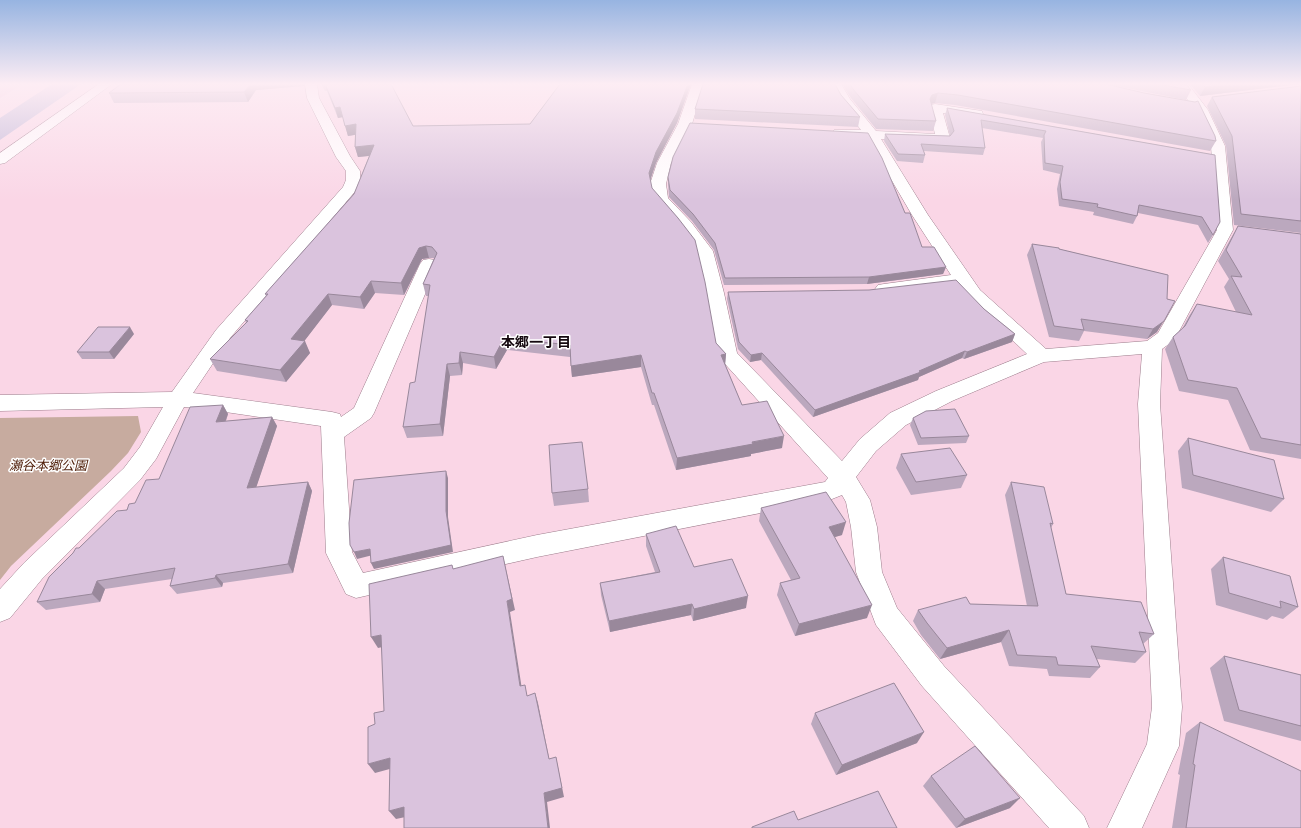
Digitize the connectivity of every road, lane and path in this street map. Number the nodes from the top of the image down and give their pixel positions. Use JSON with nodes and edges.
{"nodes":[{"id":1,"x":52,"y":123,"type":"edge"},
{"id":2,"x":326,"y":123,"type":"edge"},
{"id":3,"x":693,"y":123,"type":"edge"},
{"id":4,"x":862,"y":123,"type":"edge"},
{"id":5,"x":939,"y":123,"type":"edge"},
{"id":6,"x":1208,"y":123,"type":"edge"},
{"id":7,"x":823,"y":132,"type":"edge"},
{"id":8,"x":872,"y":135,"type":"junction"},
{"id":9,"x":0,"y":160,"type":"edge"},
{"id":10,"x":429,"y":264,"type":"dead end"},
{"id":11,"x":963,"y":279,"type":"junction"},
{"id":12,"x":867,"y":291,"type":"edge"},
{"id":13,"x":1152,"y":347,"type":"junction"},
{"id":14,"x":1041,"y":356,"type":"junction"},
{"id":15,"x":178,"y":399,"type":"junction"},
{"id":16,"x":0,"y":403,"type":"edge"},
{"id":17,"x":333,"y":433,"type":"junction"},
{"id":18,"x":843,"y":478,"type":"junction"},
{"id":19,"x":0,"y":610,"type":"edge"},
{"id":20,"x":1072,"y":828,"type":"edge"},
{"id":21,"x":1124,"y":828,"type":"edge"}],
"edges":[{"from":1,"to":9,"type":"street"},
{"from":2,"to":15,"type":"street"},
{"from":3,"to":18,"type":"street"},
{"from":4,"to":8,"type":"street"},
{"from":5,"to":8,"type":"street"},
{"from":6,"to":13,"type":"street"},
{"from":7,"to":8,"type":"street"},
{"from":8,"to":11,"type":"street"},
{"from":10,"to":17,"type":"street"},
{"from":11,"to":12,"type":"street"},
{"from":11,"to":14,"type":"street"},
{"from":13,"to":14,"type":"street"},
{"from":13,"to":21,"type":"street"},
{"from":14,"to":18,"type":"street"},
{"from":15,"to":16,"type":"street"},
{"from":15,"to":17,"type":"street"},
{"from":15,"to":19,"type":"street"},
{"from":17,"to":18,"type":"street"},
{"from":18,"to":20,"type":"street"}]}
